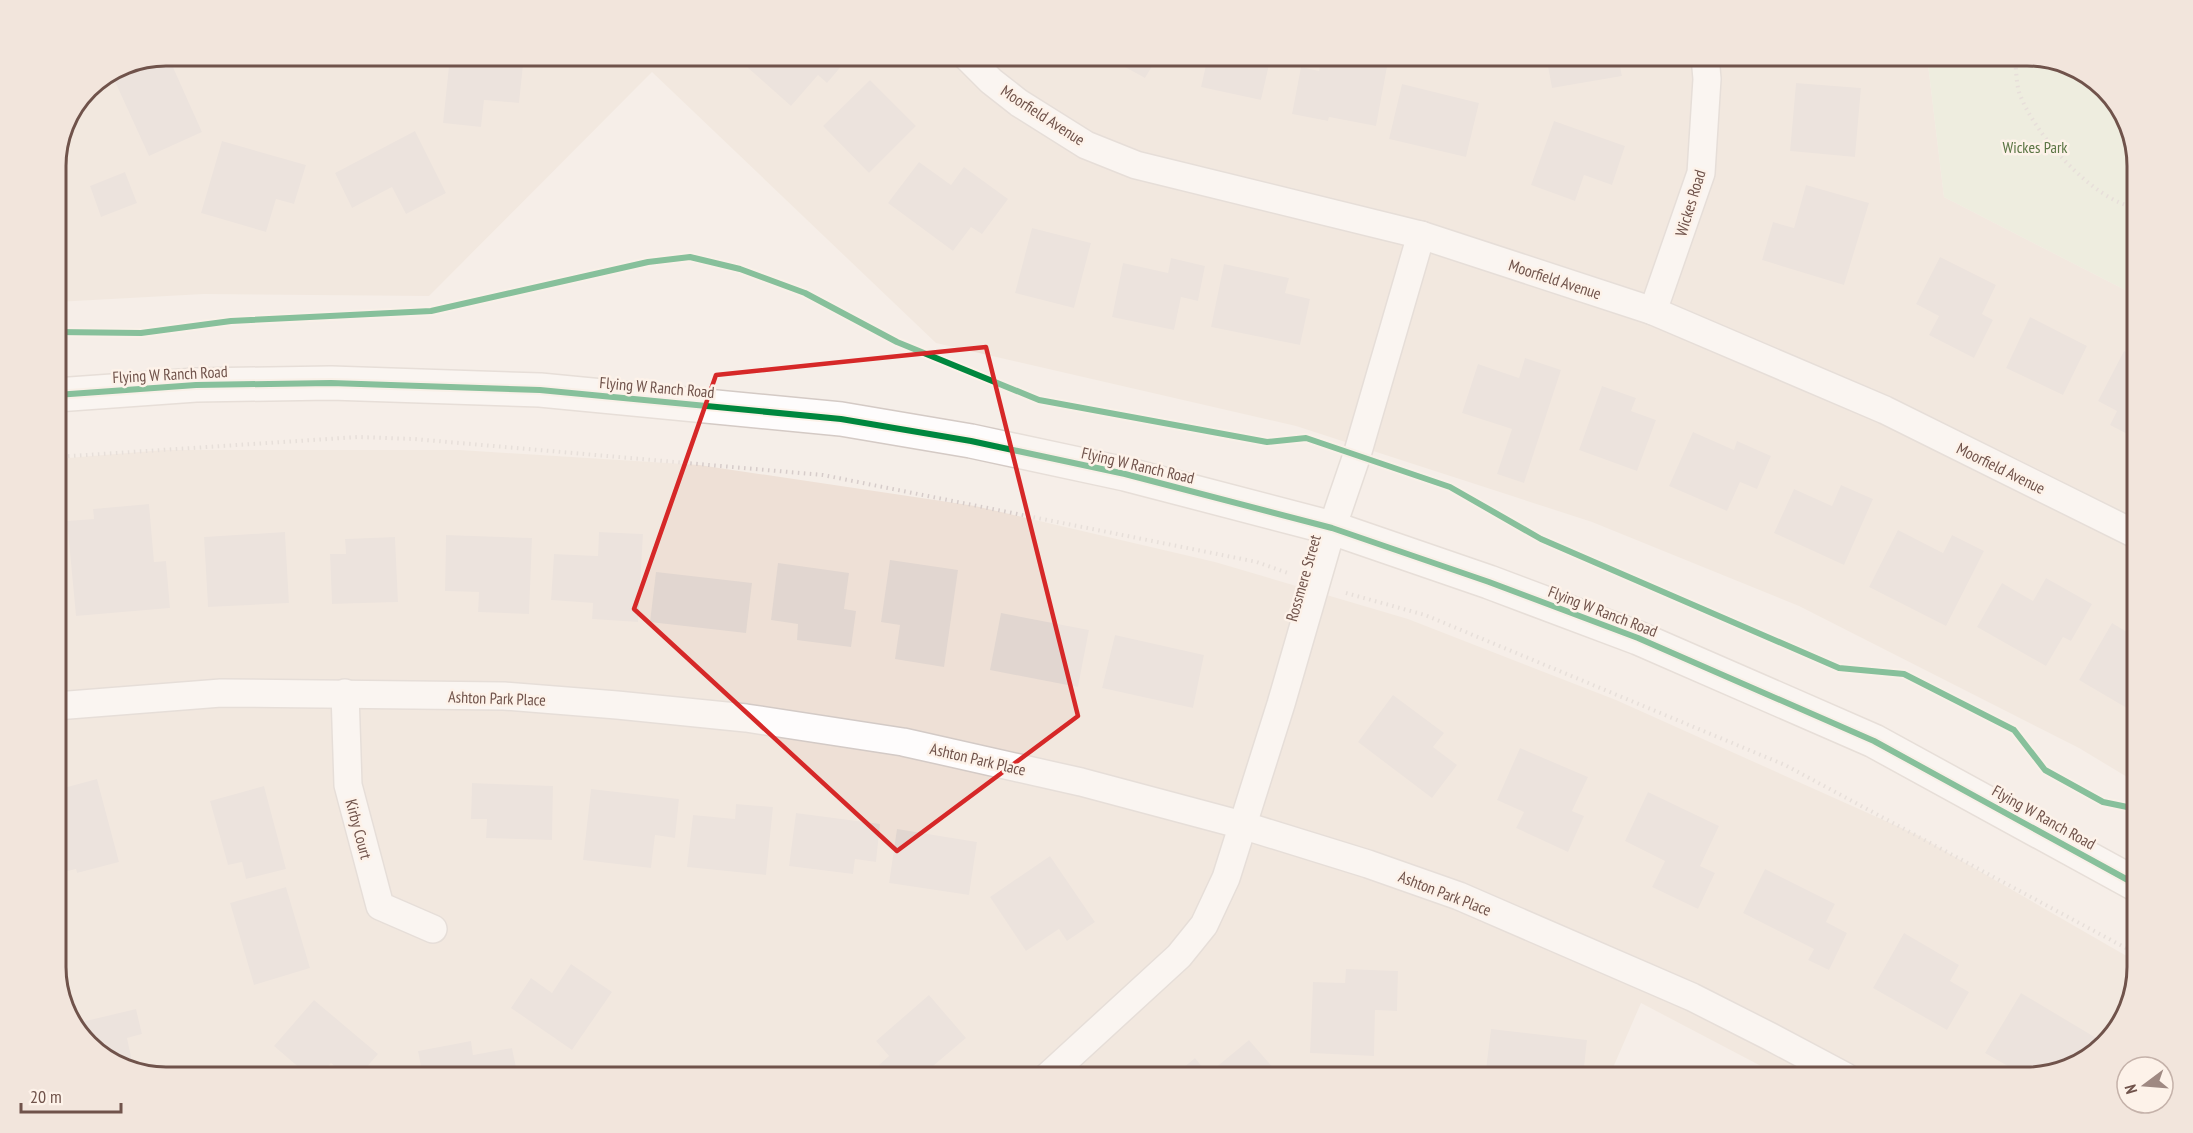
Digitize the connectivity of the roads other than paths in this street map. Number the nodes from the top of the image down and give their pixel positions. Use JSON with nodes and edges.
{"nodes":[{"id":1,"x":976,"y":66,"type":"edge"},
{"id":2,"x":1706,"y":66,"type":"edge"},
{"id":3,"x":1420,"y":235,"type":"junction"},
{"id":4,"x":1653,"y":311,"type":"junction"},
{"id":5,"x":66,"y":394,"type":"edge"},
{"id":6,"x":1332,"y":528,"type":"junction"},
{"id":7,"x":2127,"y":531,"type":"edge"},
{"id":8,"x":345,"y":693,"type":"junction"},
{"id":9,"x":66,"y":705,"type":"edge"},
{"id":10,"x":1242,"y":825,"type":"junction"},
{"id":11,"x":2127,"y":879,"type":"edge"},
{"id":12,"x":433,"y":929,"type":"dead end"},
{"id":13,"x":1058,"y":1067,"type":"edge"},
{"id":14,"x":1827,"y":1067,"type":"edge"}],
"edges":[{"from":1,"to":3,"type":"street","name":"Moorfield Avenue"},
{"from":2,"to":4,"type":"street","name":"Wickes Road"},
{"from":3,"to":4,"type":"street","name":"Moorfield Avenue"},
{"from":3,"to":6,"type":"street","name":"Rossmere Street"},
{"from":4,"to":7,"type":"street","name":"Moorfield Avenue"},
{"from":5,"to":6,"type":"street","name":"Flying W Ranch Road"},
{"from":6,"to":10,"type":"street","name":"Rossmere Street"},
{"from":6,"to":11,"type":"street","name":"Flying W Ranch Road"},
{"from":8,"to":9,"type":"street","name":"Ashton Park Place"},
{"from":8,"to":10,"type":"street","name":"Ashton Park Place"},
{"from":8,"to":12,"type":"street","name":"Kirby Court"},
{"from":10,"to":13,"type":"street","name":"Rossmere Street"},
{"from":10,"to":14,"type":"street","name":"Ashton Park Place"}]}
